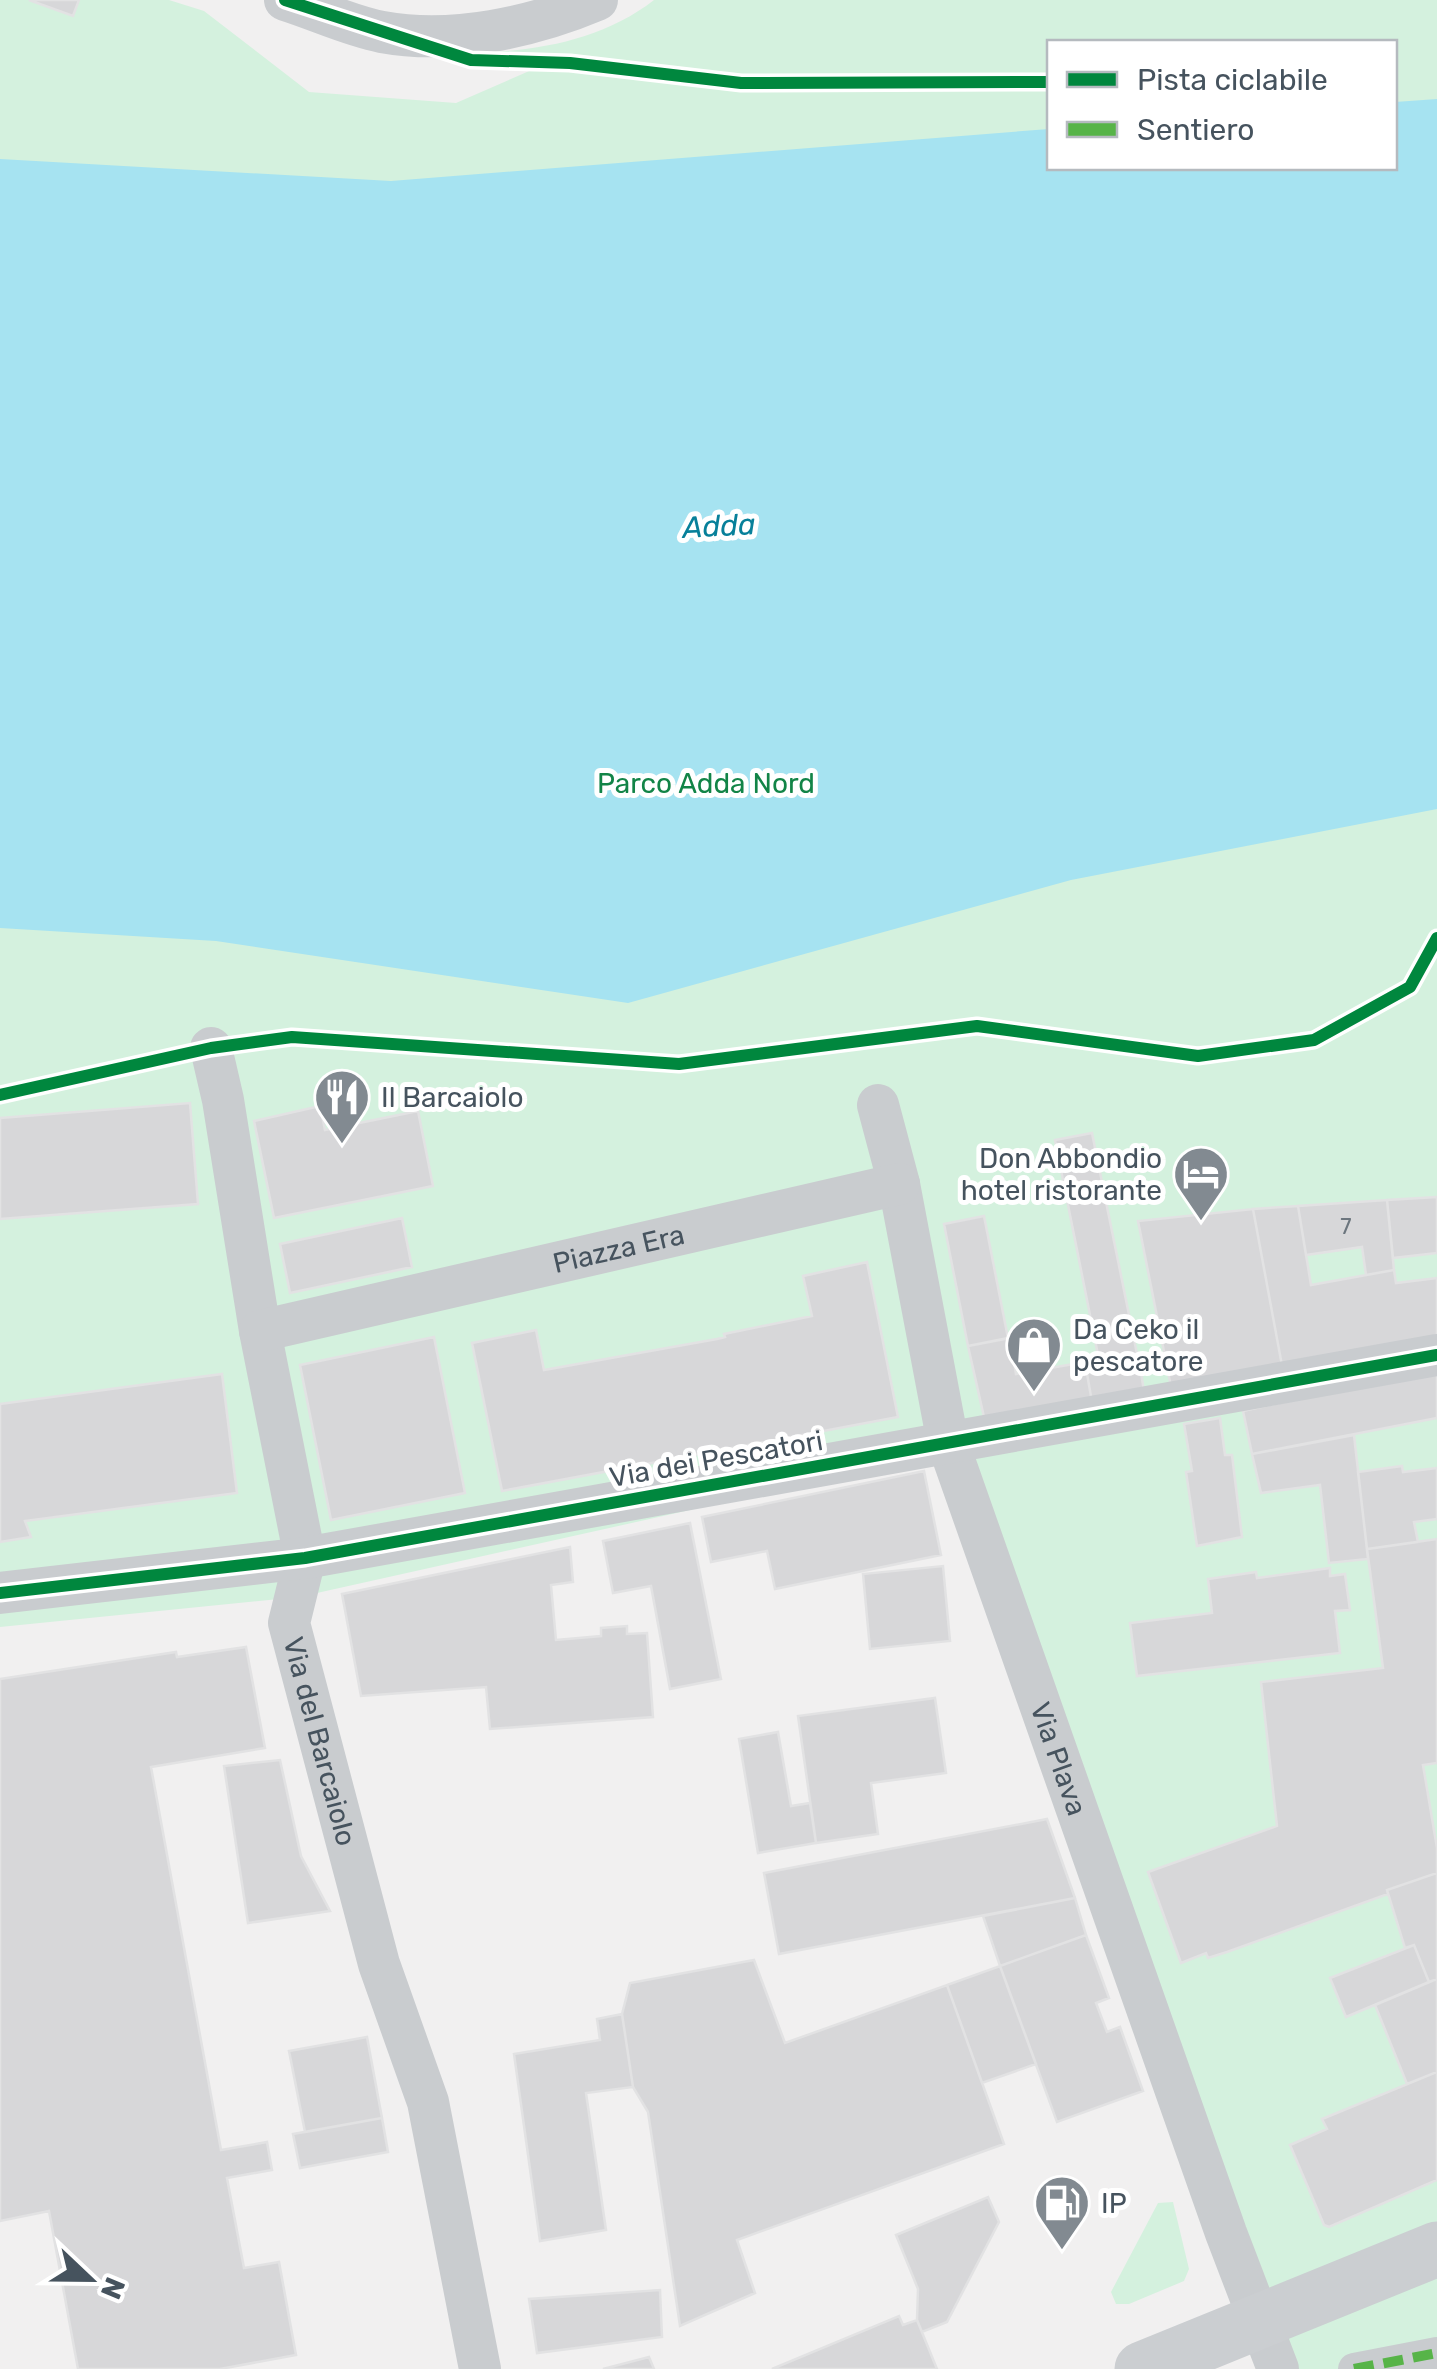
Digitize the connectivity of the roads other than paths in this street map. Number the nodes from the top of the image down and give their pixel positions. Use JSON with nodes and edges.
{"nodes":[{"id":1,"x":285,"y":0,"type":"edge"},
{"id":2,"x":597,"y":0,"type":"edge"},
{"id":3,"x":211,"y":1048,"type":"dead end"},
{"id":4,"x":878,"y":1106,"type":"dead end"},
{"id":5,"x":899,"y":1184,"type":"junction"},
{"id":6,"x":260,"y":1331,"type":"junction"},
{"id":7,"x":1437,"y":1355,"type":"edge"},
{"id":8,"x":948,"y":1443,"type":"junction"},
{"id":9,"x":305,"y":1558,"type":"junction"},
{"id":10,"x":0,"y":1592,"type":"edge"},
{"id":11,"x":1437,"y":2248,"type":"edge"},
{"id":12,"x":1268,"y":2345,"type":"edge"},
{"id":13,"x":1437,"y":2354,"type":"edge"},
{"id":14,"x":480,"y":2369,"type":"edge"},
{"id":15,"x":1142,"y":2369,"type":"edge"},
{"id":16,"x":1354,"y":2369,"type":"edge"}],
"edges":[{"from":1,"to":2,"type":"street"},
{"from":3,"to":6,"type":"street","name":"Via del Barcaiolo"},
{"from":4,"to":5,"type":"street"},
{"from":5,"to":6,"type":"street","name":"Piazza Era"},
{"from":5,"to":8,"type":"street","name":"Via Plava"},
{"from":6,"to":9,"type":"street","name":"Via del Barcaiolo"},
{"from":7,"to":8,"type":"street","name":"Via dei Pescatori"},
{"from":8,"to":9,"type":"street","name":"Via dei Pescatori"},
{"from":8,"to":12,"type":"street","name":"Via Plava"},
{"from":9,"to":10,"type":"street","name":"Via dei Pescatori"},
{"from":9,"to":14,"type":"street","name":"Via del Barcaiolo"},
{"from":11,"to":12,"type":"main road"},
{"from":12,"to":15,"type":"main road"},
{"from":13,"to":16,"type":"street"}]}
